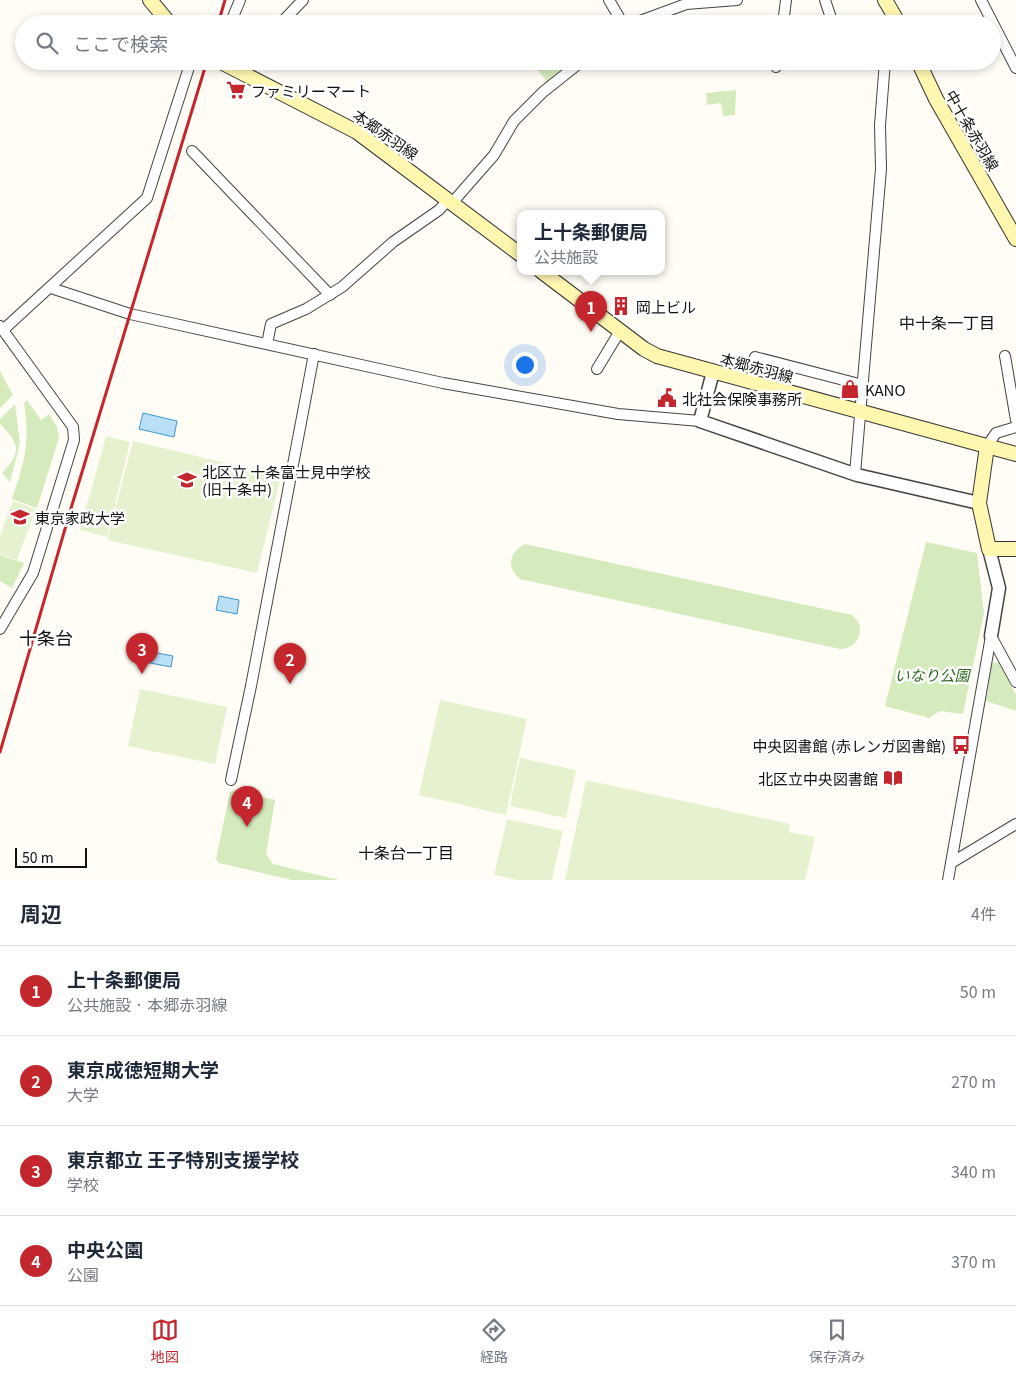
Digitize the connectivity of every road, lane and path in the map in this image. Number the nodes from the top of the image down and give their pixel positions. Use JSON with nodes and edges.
{"nodes":[{"id":1,"x":150,"y":0,"type":"edge"},
{"id":2,"x":240,"y":0,"type":"edge"},
{"id":3,"x":303,"y":0,"type":"edge"},
{"id":4,"x":609,"y":0,"type":"edge"},
{"id":5,"x":737,"y":0,"type":"edge"},
{"id":6,"x":786,"y":0,"type":"edge"},
{"id":7,"x":825,"y":0,"type":"edge"},
{"id":8,"x":885,"y":0,"type":"edge"},
{"id":9,"x":981,"y":0,"type":"edge"},
{"id":10,"x":686,"y":2,"type":"edge"},
{"id":11,"x":162,"y":15,"type":"edge"},
{"id":12,"x":234,"y":15,"type":"edge"},
{"id":13,"x":289,"y":15,"type":"edge"},
{"id":14,"x":618,"y":15,"type":"edge"},
{"id":15,"x":654,"y":15,"type":"edge"},
{"id":16,"x":784,"y":15,"type":"edge"},
{"id":17,"x":830,"y":15,"type":"edge"},
{"id":18,"x":894,"y":15,"type":"edge"},
{"id":19,"x":989,"y":15,"type":"edge"},
{"id":20,"x":1001,"y":39,"type":"edge"},
{"id":21,"x":1016,"y":68,"type":"edge"},
{"id":22,"x":188,"y":70,"type":"edge"},
{"id":23,"x":243,"y":70,"type":"edge"},
{"id":24,"x":571,"y":70,"type":"edge"},
{"id":25,"x":884,"y":70,"type":"edge"},
{"id":26,"x":922,"y":70,"type":"edge"},
{"id":27,"x":192,"y":150,"type":"dead end"},
{"id":28,"x":450,"y":201,"type":"junction"},
{"id":29,"x":1016,"y":239,"type":"edge"},
{"id":30,"x":517,"y":252,"type":"edge"},
{"id":31,"x":546,"y":275,"type":"edge"},
{"id":32,"x":51,"y":288,"type":"junction"},
{"id":33,"x":330,"y":295,"type":"junction"},
{"id":34,"x":1,"y":328,"type":"edge"},
{"id":35,"x":620,"y":331,"type":"junction"},
{"id":36,"x":266,"y":344,"type":"junction"},
{"id":37,"x":314,"y":354,"type":"junction"},
{"id":38,"x":1005,"y":356,"type":"dead end"},
{"id":39,"x":755,"y":357,"type":"dead end"},
{"id":40,"x":596,"y":369,"type":"dead end"},
{"id":41,"x":713,"y":372,"type":"junction"},
{"id":42,"x":863,"y":385,"type":"junction"},
{"id":43,"x":861,"y":412,"type":"junction"},
{"id":44,"x":1016,"y":420,"type":"edge"},
{"id":45,"x":700,"y":421,"type":"junction"},
{"id":46,"x":1016,"y":427,"type":"edge"},
{"id":47,"x":987,"y":446,"type":"junction"},
{"id":48,"x":1016,"y":454,"type":"edge"},
{"id":49,"x":855,"y":474,"type":"junction"},
{"id":50,"x":979,"y":503,"type":"junction"},
{"id":51,"x":1016,"y":548,"type":"edge"},
{"id":52,"x":989,"y":549,"type":"junction"},
{"id":53,"x":0,"y":629,"type":"edge"},
{"id":54,"x":991,"y":636,"type":"junction"},
{"id":55,"x":1016,"y":682,"type":"edge"},
{"id":56,"x":231,"y":780,"type":"dead end"},
{"id":57,"x":1016,"y":824,"type":"edge"},
{"id":58,"x":951,"y":863,"type":"junction"},
{"id":59,"x":948,"y":880,"type":"edge"}],
"edges":[{"from":1,"to":11,"type":"main road"},
{"from":2,"to":12,"type":"street"},
{"from":3,"to":13,"type":"street"},
{"from":4,"to":14,"type":"street"},
{"from":5,"to":10,"type":"street"},
{"from":6,"to":16,"type":"street"},
{"from":7,"to":17,"type":"street"},
{"from":8,"to":18,"type":"main road"},
{"from":9,"to":19,"type":"street"},
{"from":10,"to":15,"type":"street"},
{"from":20,"to":21,"type":"street"},
{"from":22,"to":32,"type":"street"},
{"from":23,"to":28,"type":"main road","name":"本郷赤羽線"},
{"from":24,"to":28,"type":"street"},
{"from":25,"to":42,"type":"street"},
{"from":26,"to":29,"type":"main road","name":"中十条赤羽線"},
{"from":27,"to":33,"type":"street"},
{"from":28,"to":30,"type":"main road","name":"本郷赤羽線"},
{"from":28,"to":33,"type":"street"},
{"from":31,"to":35,"type":"main road","name":"本郷赤羽線"},
{"from":32,"to":34,"type":"street"},
{"from":32,"to":36,"type":"street"},
{"from":33,"to":36,"type":"street"},
{"from":34,"to":53,"type":"street"},
{"from":35,"to":40,"type":"street"},
{"from":35,"to":41,"type":"main road","name":"本郷赤羽線"},
{"from":36,"to":37,"type":"street"},
{"from":37,"to":45,"type":"street"},
{"from":37,"to":56,"type":"street"},
{"from":38,"to":44,"type":"street"},
{"from":39,"to":42,"type":"street"},
{"from":41,"to":43,"type":"main road","name":"本郷赤羽線"},
{"from":41,"to":45,"type":"street"},
{"from":42,"to":43,"type":"street"},
{"from":43,"to":47,"type":"main road","name":"本郷赤羽線"},
{"from":43,"to":49,"type":"street"},
{"from":45,"to":49,"type":"street"},
{"from":46,"to":47,"type":"street"},
{"from":47,"to":48,"type":"main road","name":"本郷赤羽線"},
{"from":47,"to":50,"type":"main road"},
{"from":49,"to":50,"type":"street"},
{"from":50,"to":52,"type":"main road"},
{"from":51,"to":52,"type":"main road"},
{"from":52,"to":54,"type":"street"},
{"from":54,"to":55,"type":"street"},
{"from":54,"to":58,"type":"street"},
{"from":57,"to":58,"type":"street"},
{"from":58,"to":59,"type":"street"}]}
